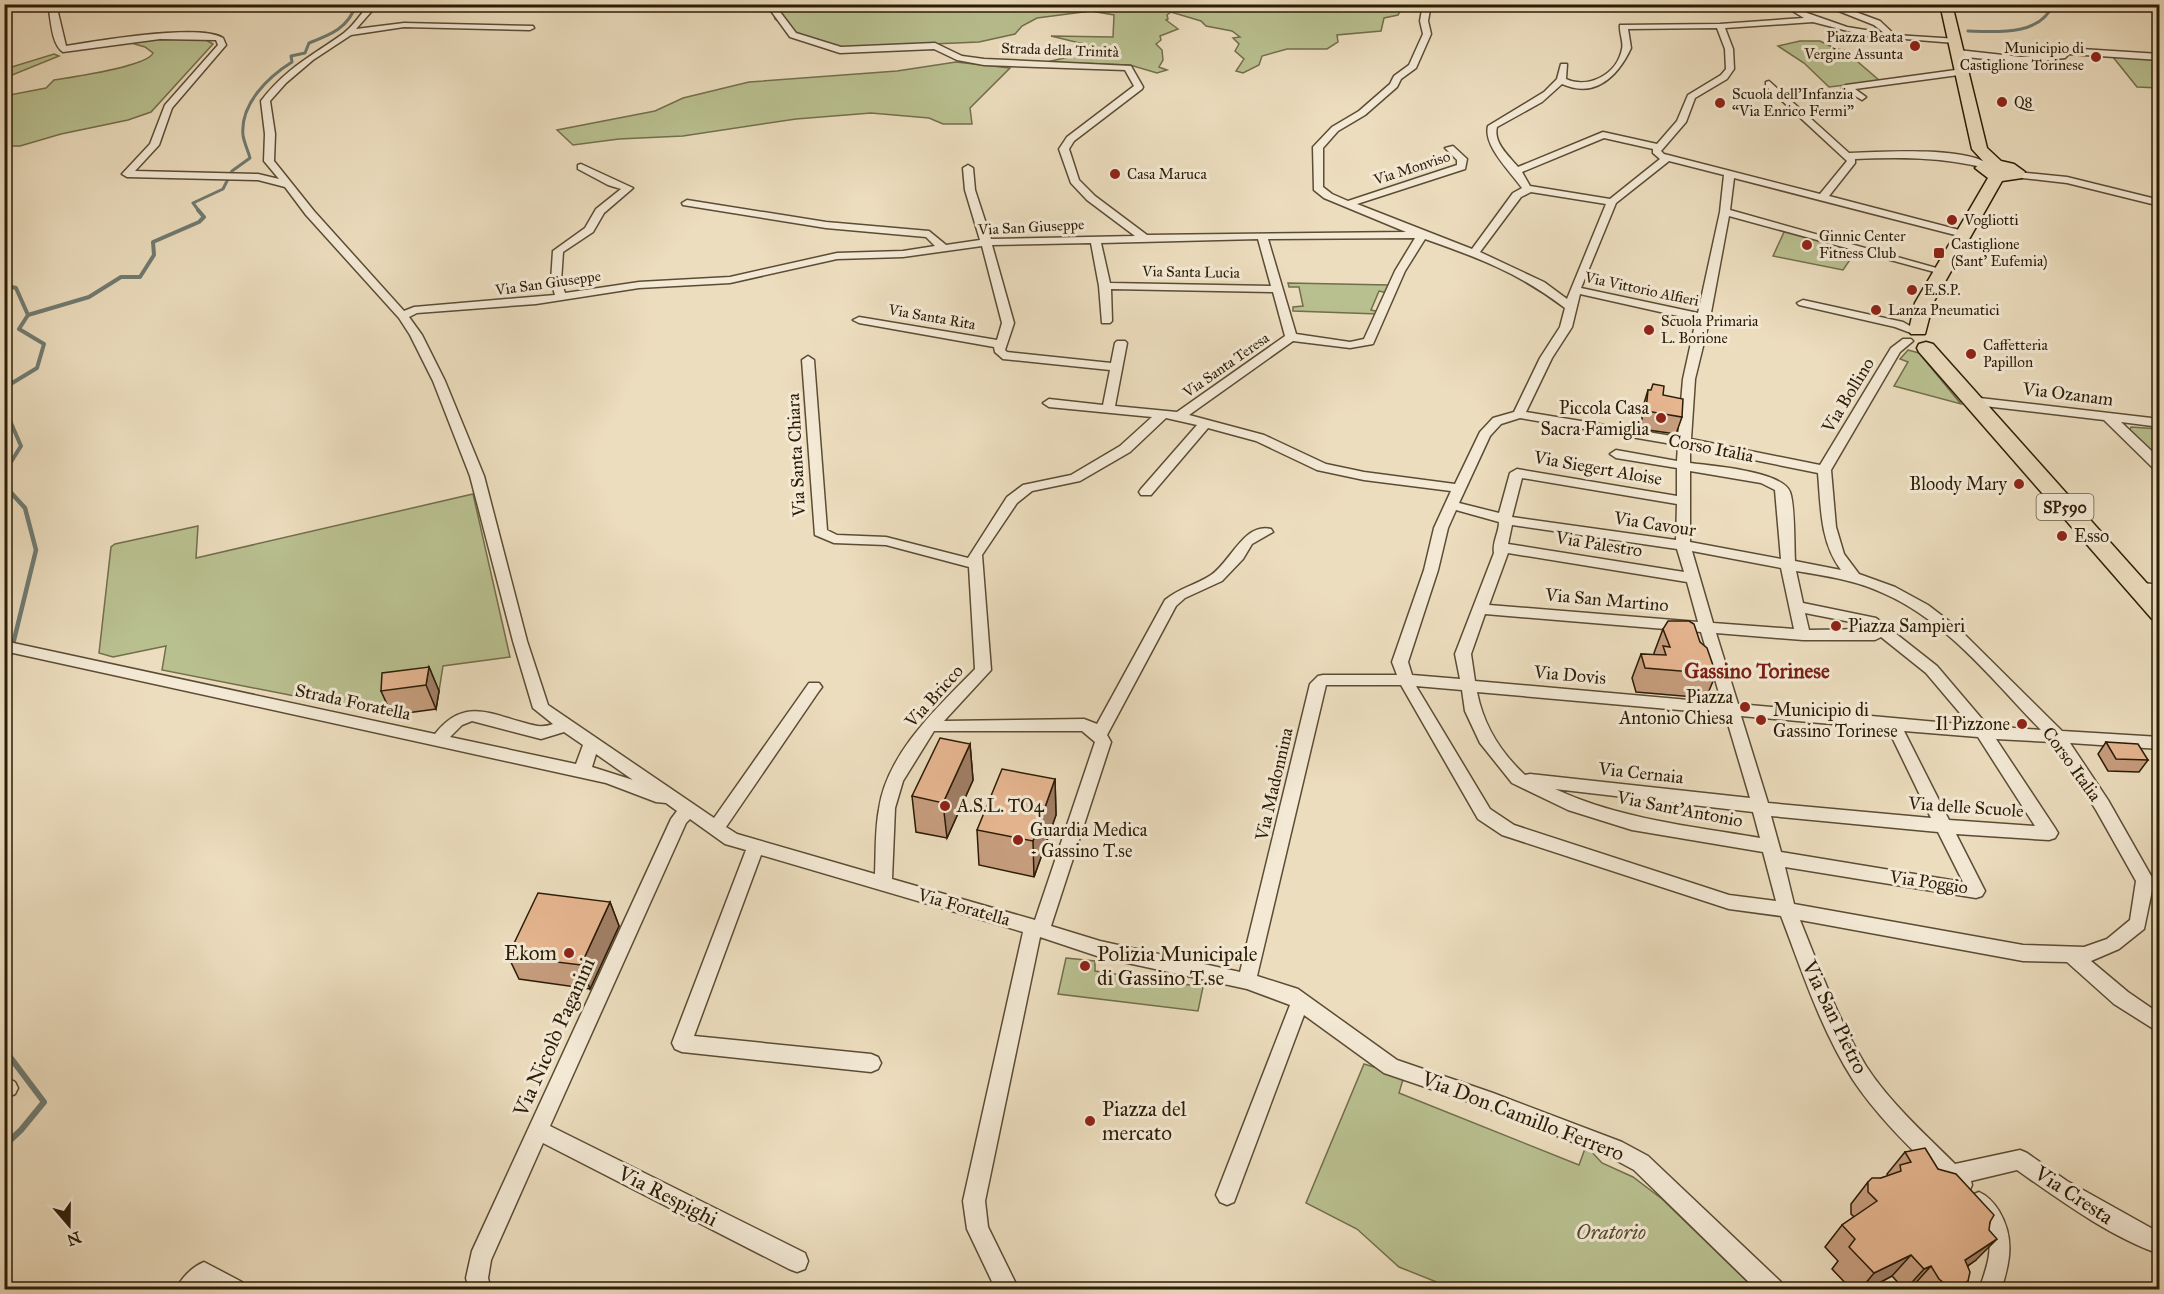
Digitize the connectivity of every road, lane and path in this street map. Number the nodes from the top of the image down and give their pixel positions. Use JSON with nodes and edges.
{"nodes":[{"id":1,"x":52,"y":4,"type":"edge"},
{"id":2,"x":374,"y":4,"type":"edge"},
{"id":3,"x":770,"y":4,"type":"edge"},
{"id":4,"x":1427,"y":4,"type":"edge"},
{"id":5,"x":1785,"y":4,"type":"edge"},
{"id":6,"x":1825,"y":4,"type":"edge"},
{"id":7,"x":1946,"y":4,"type":"edge"},
{"id":8,"x":1810,"y":20,"type":"junction"},
{"id":9,"x":1720,"y":26,"type":"junction"},
{"id":10,"x":530,"y":28,"type":"dead end"},
{"id":11,"x":349,"y":33,"type":"junction"},
{"id":12,"x":1893,"y":37,"type":"junction"},
{"id":13,"x":1957,"y":47,"type":"junction"},
{"id":14,"x":2160,"y":57,"type":"edge"},
{"id":15,"x":1564,"y":66,"type":"dead end"},
{"id":16,"x":1963,"y":72,"type":"junction"},
{"id":17,"x":1561,"y":80,"type":"junction"},
{"id":18,"x":1769,"y":84,"type":"dead end"},
{"id":19,"x":1862,"y":97,"type":"dead end"},
{"id":20,"x":1659,"y":147,"type":"junction"},
{"id":21,"x":1450,"y":148,"type":"dead end"},
{"id":22,"x":1846,"y":156,"type":"junction"},
{"id":23,"x":1666,"y":158,"type":"junction"},
{"id":24,"x":581,"y":167,"type":"dead end"},
{"id":25,"x":968,"y":168,"type":"dead end"},
{"id":26,"x":1992,"y":168,"type":"junction"},
{"id":27,"x":1516,"y":171,"type":"junction"},
{"id":28,"x":1729,"y":174,"type":"junction"},
{"id":29,"x":2016,"y":175,"type":"joint"},
{"id":30,"x":289,"y":185,"type":"junction"},
{"id":31,"x":1529,"y":189,"type":"junction"},
{"id":32,"x":1822,"y":198,"type":"junction"},
{"id":33,"x":1612,"y":202,"type":"junction"},
{"id":34,"x":687,"y":203,"type":"dead end"},
{"id":35,"x":2160,"y":203,"type":"edge"},
{"id":36,"x":1348,"y":204,"type":"junction"},
{"id":37,"x":1725,"y":212,"type":"junction"},
{"id":38,"x":1963,"y":234,"type":"junction"},
{"id":39,"x":1422,"y":235,"type":"junction"},
{"id":40,"x":1262,"y":236,"type":"junction"},
{"id":41,"x":1143,"y":237,"type":"junction"},
{"id":42,"x":1095,"y":239,"type":"junction"},
{"id":43,"x":987,"y":242,"type":"junction"},
{"id":44,"x":944,"y":249,"type":"junction"},
{"id":45,"x":1474,"y":253,"type":"junction"},
{"id":46,"x":1942,"y":271,"type":"junction"},
{"id":47,"x":1105,"y":286,"type":"junction"},
{"id":48,"x":1277,"y":289,"type":"junction"},
{"id":49,"x":1575,"y":290,"type":"junction"},
{"id":50,"x":561,"y":297,"type":"junction"},
{"id":51,"x":1803,"y":303,"type":"dead end"},
{"id":52,"x":1570,"y":307,"type":"junction"},
{"id":53,"x":414,"y":314,"type":"junction"},
{"id":54,"x":1704,"y":318,"type":"junction"},
{"id":55,"x":859,"y":320,"type":"dead end"},
{"id":56,"x":1107,"y":321,"type":"dead end"},
{"id":57,"x":1291,"y":337,"type":"junction"},
{"id":58,"x":1915,"y":337,"type":"junction"},
{"id":59,"x":1121,"y":343,"type":"dead end"},
{"id":60,"x":1000,"y":344,"type":"junction"},
{"id":61,"x":808,"y":360,"type":"dead end"},
{"id":62,"x":1117,"y":367,"type":"junction"},
{"id":63,"x":1971,"y":401,"type":"junction"},
{"id":64,"x":1049,"y":403,"type":"dead end"},
{"id":65,"x":1108,"y":407,"type":"junction"},
{"id":66,"x":1163,"y":414,"type":"junction"},
{"id":67,"x":1519,"y":414,"type":"junction"},
{"id":68,"x":1179,"y":416,"type":"junction"},
{"id":69,"x":2109,"y":418,"type":"junction"},
{"id":70,"x":1205,"y":423,"type":"junction"},
{"id":71,"x":2160,"y":423,"type":"edge"},
{"id":72,"x":1684,"y":442,"type":"junction"},
{"id":73,"x":1616,"y":454,"type":"dead end"},
{"id":74,"x":1684,"y":464,"type":"junction"},
{"id":75,"x":2160,"y":467,"type":"edge"},
{"id":76,"x":1824,"y":470,"type":"junction"},
{"id":77,"x":1459,"y":488,"type":"junction"},
{"id":78,"x":1146,"y":492,"type":"dead end"},
{"id":79,"x":1683,"y":501,"type":"junction"},
{"id":80,"x":1452,"y":504,"type":"junction"},
{"id":81,"x":1504,"y":517,"type":"junction"},
{"id":82,"x":1266,"y":532,"type":"dead end"},
{"id":83,"x":1683,"y":545,"type":"junction"},
{"id":84,"x":1500,"y":547,"type":"junction"},
{"id":85,"x":975,"y":564,"type":"junction"},
{"id":86,"x":1788,"y":567,"type":"junction"},
{"id":87,"x":1854,"y":577,"type":"junction"},
{"id":88,"x":1692,"y":578,"type":"junction"},
{"id":89,"x":2135,"y":587,"type":"junction"},
{"id":90,"x":2160,"y":590,"type":"edge"},
{"id":91,"x":1795,"y":606,"type":"junction"},
{"id":92,"x":1480,"y":609,"type":"junction"},
{"id":93,"x":2160,"y":614,"type":"edge"},
{"id":94,"x":1706,"y":627,"type":"junction"},
{"id":95,"x":1879,"y":628,"type":"junction"},
{"id":96,"x":1803,"y":635,"type":"junction"},
{"id":97,"x":4,"y":646,"type":"edge"},
{"id":98,"x":1407,"y":680,"type":"junction"},
{"id":99,"x":1468,"y":686,"type":"junction"},
{"id":100,"x":814,"y":687,"type":"dead end"},
{"id":101,"x":1730,"y":710,"type":"junction"},
{"id":102,"x":565,"y":724,"type":"junction"},
{"id":103,"x":1893,"y":724,"type":"junction"},
{"id":104,"x":931,"y":725,"type":"junction"},
{"id":105,"x":1984,"y":732,"type":"junction"},
{"id":106,"x":1100,"y":734,"type":"junction"},
{"id":107,"x":2058,"y":737,"type":"junction"},
{"id":108,"x":439,"y":740,"type":"junction"},
{"id":109,"x":592,"y":742,"type":"junction"},
{"id":110,"x":2160,"y":743,"type":"edge"},
{"id":111,"x":613,"y":757,"type":"junction"},
{"id":112,"x":582,"y":771,"type":"junction"},
{"id":113,"x":609,"y":777,"type":"junction"},
{"id":114,"x":1518,"y":779,"type":"junction"},
{"id":115,"x":1760,"y":807,"type":"junction"},
{"id":116,"x":689,"y":810,"type":"junction"},
{"id":117,"x":1943,"y":826,"type":"junction"},
{"id":118,"x":716,"y":828,"type":"junction"},
{"id":119,"x":756,"y":846,"type":"junction"},
{"id":120,"x":1772,"y":852,"type":"junction"},
{"id":121,"x":883,"y":883,"type":"junction"},
{"id":122,"x":2152,"y":883,"type":"edge"},
{"id":123,"x":1787,"y":910,"type":"junction"},
{"id":124,"x":1037,"y":928,"type":"junction"},
{"id":125,"x":2072,"y":955,"type":"junction"},
{"id":126,"x":1247,"y":981,"type":"junction"},
{"id":127,"x":1300,"y":1002,"type":"junction"},
{"id":128,"x":2160,"y":1025,"type":"edge"},
{"id":129,"x":871,"y":1063,"type":"dead end"},
{"id":130,"x":538,"y":1130,"type":"junction"},
{"id":131,"x":1951,"y":1175,"type":"junction"},
{"id":132,"x":1227,"y":1195,"type":"dead end"},
{"id":133,"x":2160,"y":1245,"type":"edge"},
{"id":134,"x":797,"y":1261,"type":"dead end"},
{"id":135,"x":187,"y":1290,"type":"edge"},
{"id":136,"x":234,"y":1290,"type":"edge"},
{"id":137,"x":480,"y":1290,"type":"edge"},
{"id":138,"x":1008,"y":1290,"type":"edge"},
{"id":139,"x":1773,"y":1290,"type":"edge"},
{"id":140,"x":1990,"y":1290,"type":"edge"}],
"edges":[{"from":1,"to":30,"type":"street"},
{"from":2,"to":11,"type":"street"},
{"from":3,"to":41,"type":"street","name":"Strada della Trinità"},
{"from":4,"to":36,"type":"street"},
{"from":5,"to":8,"type":"street"},
{"from":6,"to":12,"type":"street"},
{"from":7,"to":13,"type":"main road"},
{"from":8,"to":9,"type":"street"},
{"from":8,"to":12,"type":"street"},
{"from":9,"to":17,"type":"street"},
{"from":9,"to":20,"type":"street"},
{"from":10,"to":11,"type":"street"},
{"from":11,"to":30,"type":"street"},
{"from":12,"to":13,"type":"street"},
{"from":13,"to":14,"type":"street"},
{"from":13,"to":16,"type":"main road"},
{"from":15,"to":17,"type":"street"},
{"from":16,"to":19,"type":"street"},
{"from":16,"to":26,"type":"main road"},
{"from":17,"to":27,"type":"street"},
{"from":18,"to":22,"type":"street"},
{"from":20,"to":23,"type":"street"},
{"from":20,"to":27,"type":"street"},
{"from":21,"to":36,"type":"street","name":"Via Monviso"},
{"from":22,"to":26,"type":"street"},
{"from":22,"to":32,"type":"street"},
{"from":23,"to":28,"type":"street"},
{"from":23,"to":33,"type":"street"},
{"from":24,"to":50,"type":"street"},
{"from":25,"to":43,"type":"street"},
{"from":26,"to":29,"type":"main road"},
{"from":26,"to":38,"type":"main road"},
{"from":27,"to":31,"type":"street"},
{"from":28,"to":32,"type":"street"},
{"from":28,"to":37,"type":"street","name":"Via San Pietro"},
{"from":29,"to":35,"type":"street"},
{"from":30,"to":53,"type":"street"},
{"from":31,"to":33,"type":"street"},
{"from":31,"to":45,"type":"street"},
{"from":32,"to":38,"type":"street"},
{"from":33,"to":49,"type":"street"},
{"from":34,"to":44,"type":"street"},
{"from":36,"to":39,"type":"street"},
{"from":37,"to":46,"type":"street"},
{"from":37,"to":54,"type":"street","name":"Via San Pietro"},
{"from":38,"to":46,"type":"main road"},
{"from":39,"to":40,"type":"street","name":"Via San Giuseppe"},
{"from":39,"to":45,"type":"street","name":"Via San Giuseppe"},
{"from":39,"to":57,"type":"street"},
{"from":40,"to":41,"type":"street","name":"Via San Giuseppe"},
{"from":40,"to":48,"type":"street","name":"Via Santa Teresa"},
{"from":41,"to":42,"type":"street","name":"Via San Giuseppe"},
{"from":42,"to":43,"type":"street","name":"Via San Giuseppe"},
{"from":42,"to":47,"type":"street"},
{"from":43,"to":44,"type":"street","name":"Via San Giuseppe"},
{"from":43,"to":60,"type":"street"},
{"from":44,"to":50,"type":"street","name":"Via San Giuseppe"},
{"from":45,"to":52,"type":"street","name":"Via San Giuseppe"},
{"from":46,"to":58,"type":"main road"},
{"from":47,"to":48,"type":"street","name":"Via Santa Lucia"},
{"from":47,"to":56,"type":"street"},
{"from":48,"to":57,"type":"street","name":"Via Santa Teresa"},
{"from":49,"to":52,"type":"street"},
{"from":49,"to":54,"type":"street","name":"Via Vittorio Alfieri"},
{"from":50,"to":53,"type":"street","name":"Via San Giuseppe"},
{"from":51,"to":58,"type":"street"},
{"from":52,"to":67,"type":"street"},
{"from":53,"to":102,"type":"street"},
{"from":54,"to":72,"type":"street","name":"Via San Pietro"},
{"from":55,"to":60,"type":"street","name":"Via Santa Rita"},
{"from":57,"to":68,"type":"street","name":"Via Santa Teresa"},
{"from":58,"to":63,"type":"main road","number":"SP590"},
{"from":58,"to":76,"type":"street","name":"Via Bollino"},
{"from":59,"to":62,"type":"street"},
{"from":60,"to":62,"type":"street"},
{"from":61,"to":85,"type":"street","name":"Via Santa Chiara"},
{"from":62,"to":65,"type":"street"},
{"from":63,"to":69,"type":"street","name":"Via Ozanam"},
{"from":63,"to":89,"type":"main road","number":"SP590"},
{"from":64,"to":65,"type":"street"},
{"from":65,"to":66,"type":"street"},
{"from":66,"to":68,"type":"street"},
{"from":66,"to":85,"type":"street"},
{"from":67,"to":72,"type":"street","name":"Corso Italia"},
{"from":67,"to":77,"type":"street","name":"Corso Italia"},
{"from":68,"to":70,"type":"street"},
{"from":69,"to":71,"type":"street","name":"Via Ozanam"},
{"from":69,"to":75,"type":"street"},
{"from":70,"to":77,"type":"street"},
{"from":70,"to":78,"type":"street"},
{"from":72,"to":74,"type":"street","name":"Via San Pietro"},
{"from":72,"to":76,"type":"street","name":"Corso Italia"},
{"from":73,"to":74,"type":"street"},
{"from":74,"to":79,"type":"street","name":"Via San Pietro"},
{"from":74,"to":86,"type":"street"},
{"from":76,"to":87,"type":"street"},
{"from":77,"to":80,"type":"street","name":"Corso Italia"},
{"from":79,"to":81,"type":"street","name":"Via Siegert Aloise"},
{"from":79,"to":83,"type":"street","name":"Via San Pietro"},
{"from":80,"to":81,"type":"street","name":"Via Cavour"},
{"from":80,"to":98,"type":"street","name":"Corso Italia"},
{"from":81,"to":83,"type":"street","name":"Via Cavour"},
{"from":81,"to":84,"type":"street"},
{"from":82,"to":106,"type":"street"},
{"from":83,"to":86,"type":"street","name":"Via Cavour"},
{"from":83,"to":88,"type":"street","name":"Via San Pietro"},
{"from":84,"to":88,"type":"street","name":"Via Palestro"},
{"from":84,"to":92,"type":"street"},
{"from":85,"to":104,"type":"street","name":"Via Bricco"},
{"from":86,"to":87,"type":"street","name":"Via Cavour"},
{"from":86,"to":91,"type":"street"},
{"from":87,"to":107,"type":"street","name":"Corso Italia"},
{"from":88,"to":94,"type":"street","name":"Via San Pietro"},
{"from":89,"to":90,"type":"street"},
{"from":89,"to":93,"type":"main road","number":"SP590"},
{"from":91,"to":95,"type":"street"},
{"from":91,"to":96,"type":"street"},
{"from":92,"to":94,"type":"street","name":"Via San Martino"},
{"from":92,"to":99,"type":"street"},
{"from":94,"to":96,"type":"street","name":"Via San Martino"},
{"from":94,"to":101,"type":"street","name":"Via San Pietro"},
{"from":95,"to":96,"type":"street"},
{"from":95,"to":105,"type":"street"},
{"from":97,"to":108,"type":"street","name":"Strada Foratella"},
{"from":98,"to":99,"type":"street","name":"Via Dovis"},
{"from":98,"to":123,"type":"street","name":"Corso Italia"},
{"from":98,"to":126,"type":"street","name":"Via Madonnina"},
{"from":99,"to":101,"type":"street","name":"Via Dovis"},
{"from":99,"to":114,"type":"street"},
{"from":100,"to":118,"type":"street"},
{"from":101,"to":103,"type":"street","name":"Via Dovis"},
{"from":101,"to":115,"type":"street","name":"Via San Pietro"},
{"from":102,"to":108,"type":"street"},
{"from":102,"to":109,"type":"street"},
{"from":103,"to":105,"type":"street","name":"Via Dovis"},
{"from":103,"to":117,"type":"street","name":"Via Poggio"},
{"from":104,"to":106,"type":"street"},
{"from":104,"to":121,"type":"street","name":"Via Bricco"},
{"from":105,"to":107,"type":"street","name":"Via Dovis"},
{"from":105,"to":117,"type":"street","name":"Via delle Scuole"},
{"from":106,"to":124,"type":"street"},
{"from":107,"to":110,"type":"street","name":"Via Dovis"},
{"from":107,"to":122,"type":"street","name":"Corso Italia"},
{"from":108,"to":112,"type":"street","name":"Strada Foratella"},
{"from":109,"to":111,"type":"street"},
{"from":109,"to":112,"type":"street"},
{"from":111,"to":113,"type":"street"},
{"from":111,"to":116,"type":"street"},
{"from":112,"to":113,"type":"street","name":"Strada Foratella"},
{"from":113,"to":116,"type":"street","name":"Strada Foratella"},
{"from":114,"to":115,"type":"street","name":"Via Cernaia"},
{"from":114,"to":120,"type":"street","name":"Via Sant'Antonio"},
{"from":115,"to":117,"type":"street","name":"Via delle Scuole"},
{"from":115,"to":120,"type":"street","name":"Via San Pietro"},
{"from":116,"to":118,"type":"street","name":"Via Foratella"},
{"from":116,"to":130,"type":"street","name":"Via Nicolò Paganini"},
{"from":117,"to":120,"type":"street","name":"Via Poggio"},
{"from":118,"to":119,"type":"street","name":"Via Foratella"},
{"from":119,"to":121,"type":"street","name":"Via Foratella"},
{"from":119,"to":129,"type":"street"},
{"from":120,"to":123,"type":"street","name":"Via San Pietro"},
{"from":121,"to":124,"type":"street","name":"Via Foratella"},
{"from":122,"to":125,"type":"street","name":"Corso Italia"},
{"from":123,"to":125,"type":"street","name":"Corso Italia"},
{"from":123,"to":131,"type":"street","name":"Via San Pietro"},
{"from":124,"to":126,"type":"street","name":"Via Foratella"},
{"from":124,"to":138,"type":"street"},
{"from":125,"to":128,"type":"street"},
{"from":126,"to":127,"type":"street","name":"Via Don Camillo Ferrero"},
{"from":127,"to":132,"type":"street"},
{"from":127,"to":139,"type":"street","name":"Via Don Camillo Ferrero"},
{"from":130,"to":134,"type":"street","name":"Via Respighi"},
{"from":130,"to":137,"type":"street","name":"Via Nicolò Paganini"},
{"from":131,"to":133,"type":"street","name":"Via Cresta"},
{"from":131,"to":140,"type":"street","name":"Via San Pietro"},
{"from":135,"to":136,"type":"street"}]}
